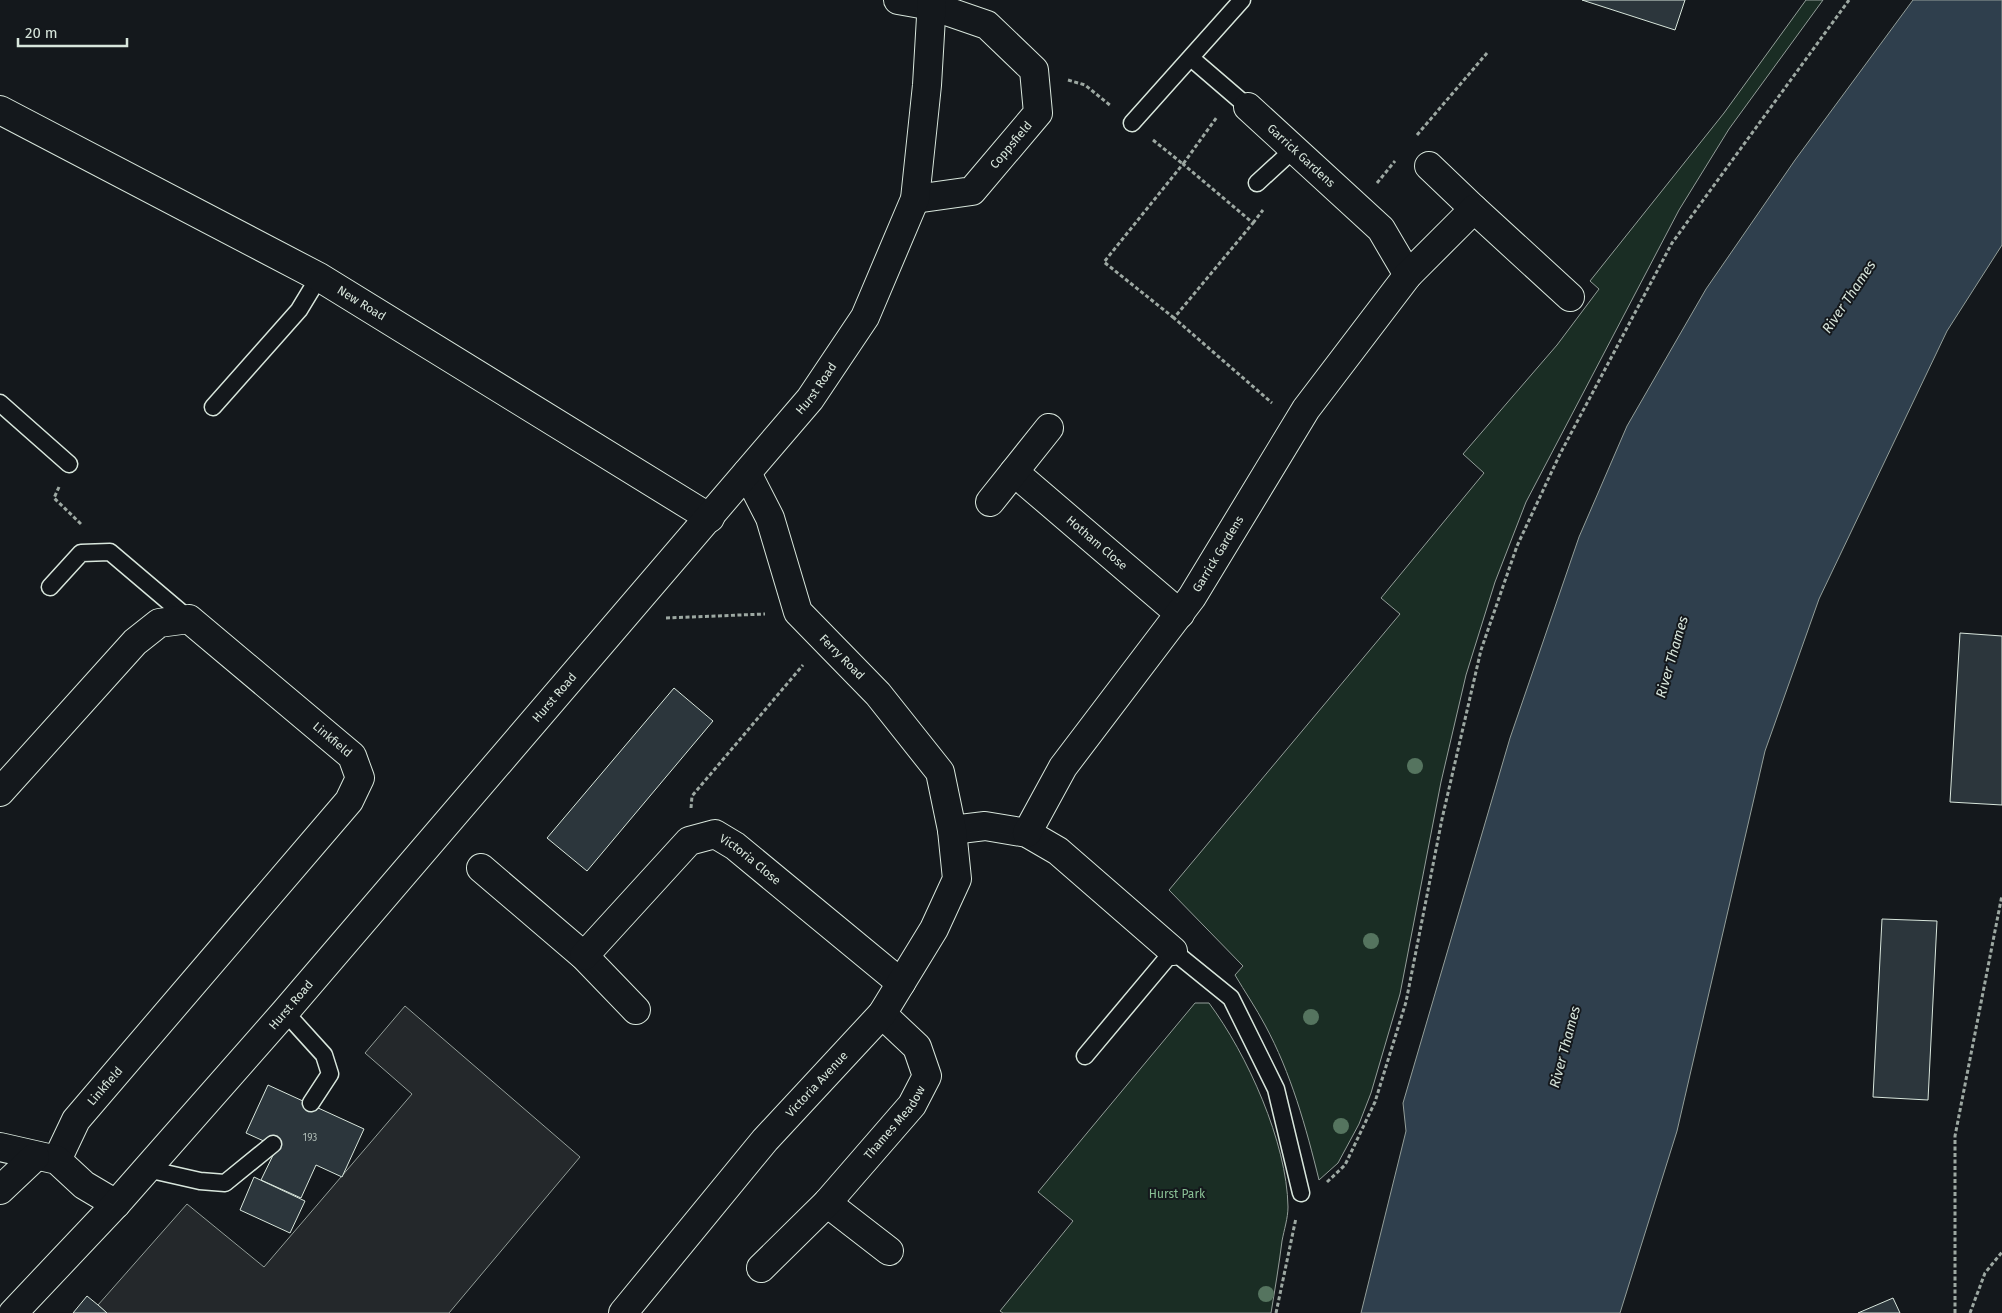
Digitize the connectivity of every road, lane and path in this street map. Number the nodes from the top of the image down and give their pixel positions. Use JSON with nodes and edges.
{"nodes":[{"id":1,"x":898,"y":0,"type":"edge"},
{"id":2,"x":1242,"y":0,"type":"edge"},
{"id":3,"x":1850,"y":0,"type":"edge"},
{"id":4,"x":932,"y":3,"type":"edge"},
{"id":5,"x":1487,"y":53,"type":"dead end"},
{"id":6,"x":1191,"y":58,"type":"junction"},
{"id":7,"x":1248,"y":107,"type":"joint"},
{"id":8,"x":0,"y":110,"type":"edge"},
{"id":9,"x":1132,"y":123,"type":"dead end"},
{"id":10,"x":1413,"y":141,"type":"dead end"},
{"id":11,"x":1294,"y":149,"type":"junction"},
{"id":12,"x":1400,"y":155,"type":"dead end"},
{"id":13,"x":1428,"y":166,"type":"dead end"},
{"id":14,"x":1257,"y":184,"type":"dead end"},
{"id":15,"x":915,"y":199,"type":"junction"},
{"id":16,"x":1357,"y":206,"type":"junction"},
{"id":17,"x":1474,"y":209,"type":"junction"},
{"id":18,"x":1408,"y":276,"type":"junction"},
{"id":19,"x":319,"y":277,"type":"junction"},
{"id":20,"x":1570,"y":297,"type":"dead end"},
{"id":21,"x":1174,"y":318,"type":"junction"},
{"id":22,"x":0,"y":403,"type":"edge"},
{"id":23,"x":213,"y":407,"type":"dead end"},
{"id":24,"x":1297,"y":424,"type":"junction"},
{"id":25,"x":1049,"y":428,"type":"dead end"},
{"id":26,"x":68,"y":464,"type":"joint"},
{"id":27,"x":1014,"y":472,"type":"junction"},
{"id":28,"x":747,"y":473,"type":"junction"},
{"id":29,"x":990,"y":502,"type":"dead end"},
{"id":30,"x":710,"y":518,"type":"junction"},
{"id":31,"x":110,"y":552,"type":"junction"},
{"id":32,"x":50,"y":587,"type":"dead end"},
{"id":33,"x":630,"y":609,"type":"junction"},
{"id":34,"x":798,"y":612,"type":"junction"},
{"id":35,"x":1180,"y":614,"type":"junction"},
{"id":36,"x":189,"y":619,"type":"junction"},
{"id":37,"x":824,"y":641,"type":"junction"},
{"id":38,"x":0,"y":792,"type":"edge"},
{"id":39,"x":952,"y":830,"type":"junction"},
{"id":40,"x":1027,"y":833,"type":"junction"},
{"id":41,"x":689,"y":841,"type":"junction"},
{"id":42,"x":481,"y":868,"type":"dead end"},
{"id":43,"x":2002,"y":896,"type":"edge"},
{"id":44,"x":1173,"y":951,"type":"junction"},
{"id":45,"x":584,"y":956,"type":"junction"},
{"id":46,"x":901,"y":983,"type":"junction"},
{"id":47,"x":636,"y":1010,"type":"dead end"},
{"id":48,"x":285,"y":1012,"type":"junction"},
{"id":49,"x":882,"y":1014,"type":"junction"},
{"id":50,"x":1085,"y":1056,"type":"dead end"},
{"id":51,"x":311,"y":1103,"type":"dead end"},
{"id":52,"x":273,"y":1144,"type":"dead end"},
{"id":53,"x":0,"y":1147,"type":"edge"},
{"id":54,"x":46,"y":1158,"type":"junction"},
{"id":55,"x":147,"y":1169,"type":"junction"},
{"id":56,"x":0,"y":1190,"type":"edge"},
{"id":57,"x":1301,"y":1193,"type":"junction"},
{"id":58,"x":827,"y":1203,"type":"junction"},
{"id":59,"x":116,"y":1204,"type":"junction"},
{"id":60,"x":889,"y":1251,"type":"dead end"},
{"id":61,"x":2002,"y":1252,"type":"edge"},
{"id":62,"x":761,"y":1268,"type":"dead end"},
{"id":63,"x":13,"y":1313,"type":"edge"},
{"id":64,"x":623,"y":1313,"type":"edge"},
{"id":65,"x":1276,"y":1313,"type":"edge"},
{"id":66,"x":1955,"y":1313,"type":"edge"},
{"id":67,"x":1970,"y":1313,"type":"edge"}],
"edges":[{"from":1,"to":4,"type":"street","name":"Coppsfield"},
{"from":2,"to":6,"type":"lane"},
{"from":3,"to":57,"type":"path"},
{"from":4,"to":15,"type":"street","name":"Hurst Road"},
{"from":4,"to":15,"type":"street","name":"Coppsfield"},
{"from":5,"to":10,"type":"path"},
{"from":6,"to":7,"type":"lane"},
{"from":6,"to":9,"type":"lane"},
{"from":7,"to":11,"type":"street","name":"Garrick Gardens"},
{"from":8,"to":19,"type":"street","name":"New Road"},
{"from":11,"to":14,"type":"lane"},
{"from":11,"to":16,"type":"street","name":"Garrick Gardens"},
{"from":12,"to":16,"type":"path"},
{"from":13,"to":17,"type":"street"},
{"from":15,"to":28,"type":"street","name":"Hurst Road"},
{"from":16,"to":18,"type":"street","name":"Garrick Gardens"},
{"from":17,"to":18,"type":"street","name":"Garrick Gardens"},
{"from":17,"to":20,"type":"street"},
{"from":18,"to":24,"type":"street","name":"Garrick Gardens"},
{"from":19,"to":23,"type":"lane"},
{"from":19,"to":30,"type":"street","name":"New Road"},
{"from":21,"to":21,"type":"path"},
{"from":21,"to":24,"type":"path"},
{"from":22,"to":26,"type":"lane"},
{"from":24,"to":35,"type":"street","name":"Garrick Gardens"},
{"from":25,"to":27,"type":"street"},
{"from":26,"to":31,"type":"path"},
{"from":27,"to":29,"type":"street"},
{"from":27,"to":35,"type":"street","name":"Hotham Close"},
{"from":28,"to":30,"type":"street","name":"Hurst Road"},
{"from":28,"to":34,"type":"street","name":"Ferry Road"},
{"from":30,"to":33,"type":"street","name":"Hurst Road"},
{"from":31,"to":32,"type":"lane"},
{"from":31,"to":36,"type":"lane"},
{"from":33,"to":34,"type":"path"},
{"from":33,"to":48,"type":"street","name":"Hurst Road"},
{"from":34,"to":37,"type":"street","name":"Ferry Road"},
{"from":35,"to":40,"type":"street","name":"Garrick Gardens"},
{"from":36,"to":38,"type":"street"},
{"from":36,"to":54,"type":"street","name":"Linkfield"},
{"from":37,"to":39,"type":"street","name":"Ferry Road"},
{"from":37,"to":41,"type":"path"},
{"from":39,"to":40,"type":"street"},
{"from":39,"to":46,"type":"street","name":"Victoria Avenue"},
{"from":40,"to":44,"type":"street"},
{"from":41,"to":45,"type":"street"},
{"from":41,"to":46,"type":"street","name":"Victoria Close"},
{"from":42,"to":45,"type":"street"},
{"from":43,"to":66,"type":"path"},
{"from":44,"to":50,"type":"lane"},
{"from":44,"to":57,"type":"lane"},
{"from":45,"to":47,"type":"street"},
{"from":46,"to":49,"type":"street","name":"Victoria Avenue"},
{"from":48,"to":51,"type":"lane"},
{"from":48,"to":55,"type":"street","name":"Hurst Road"},
{"from":49,"to":58,"type":"street","name":"Thames Meadow"},
{"from":49,"to":64,"type":"street","name":"Victoria Avenue"},
{"from":52,"to":55,"type":"lane"},
{"from":53,"to":54,"type":"street"},
{"from":54,"to":56,"type":"street"},
{"from":54,"to":59,"type":"street"},
{"from":55,"to":59,"type":"street","name":"Hurst Road"},
{"from":57,"to":65,"type":"path"},
{"from":58,"to":60,"type":"street"},
{"from":58,"to":62,"type":"street","name":"Thames Meadow"},
{"from":59,"to":63,"type":"street","name":"Hurst Road"},
{"from":61,"to":67,"type":"path"}]}
